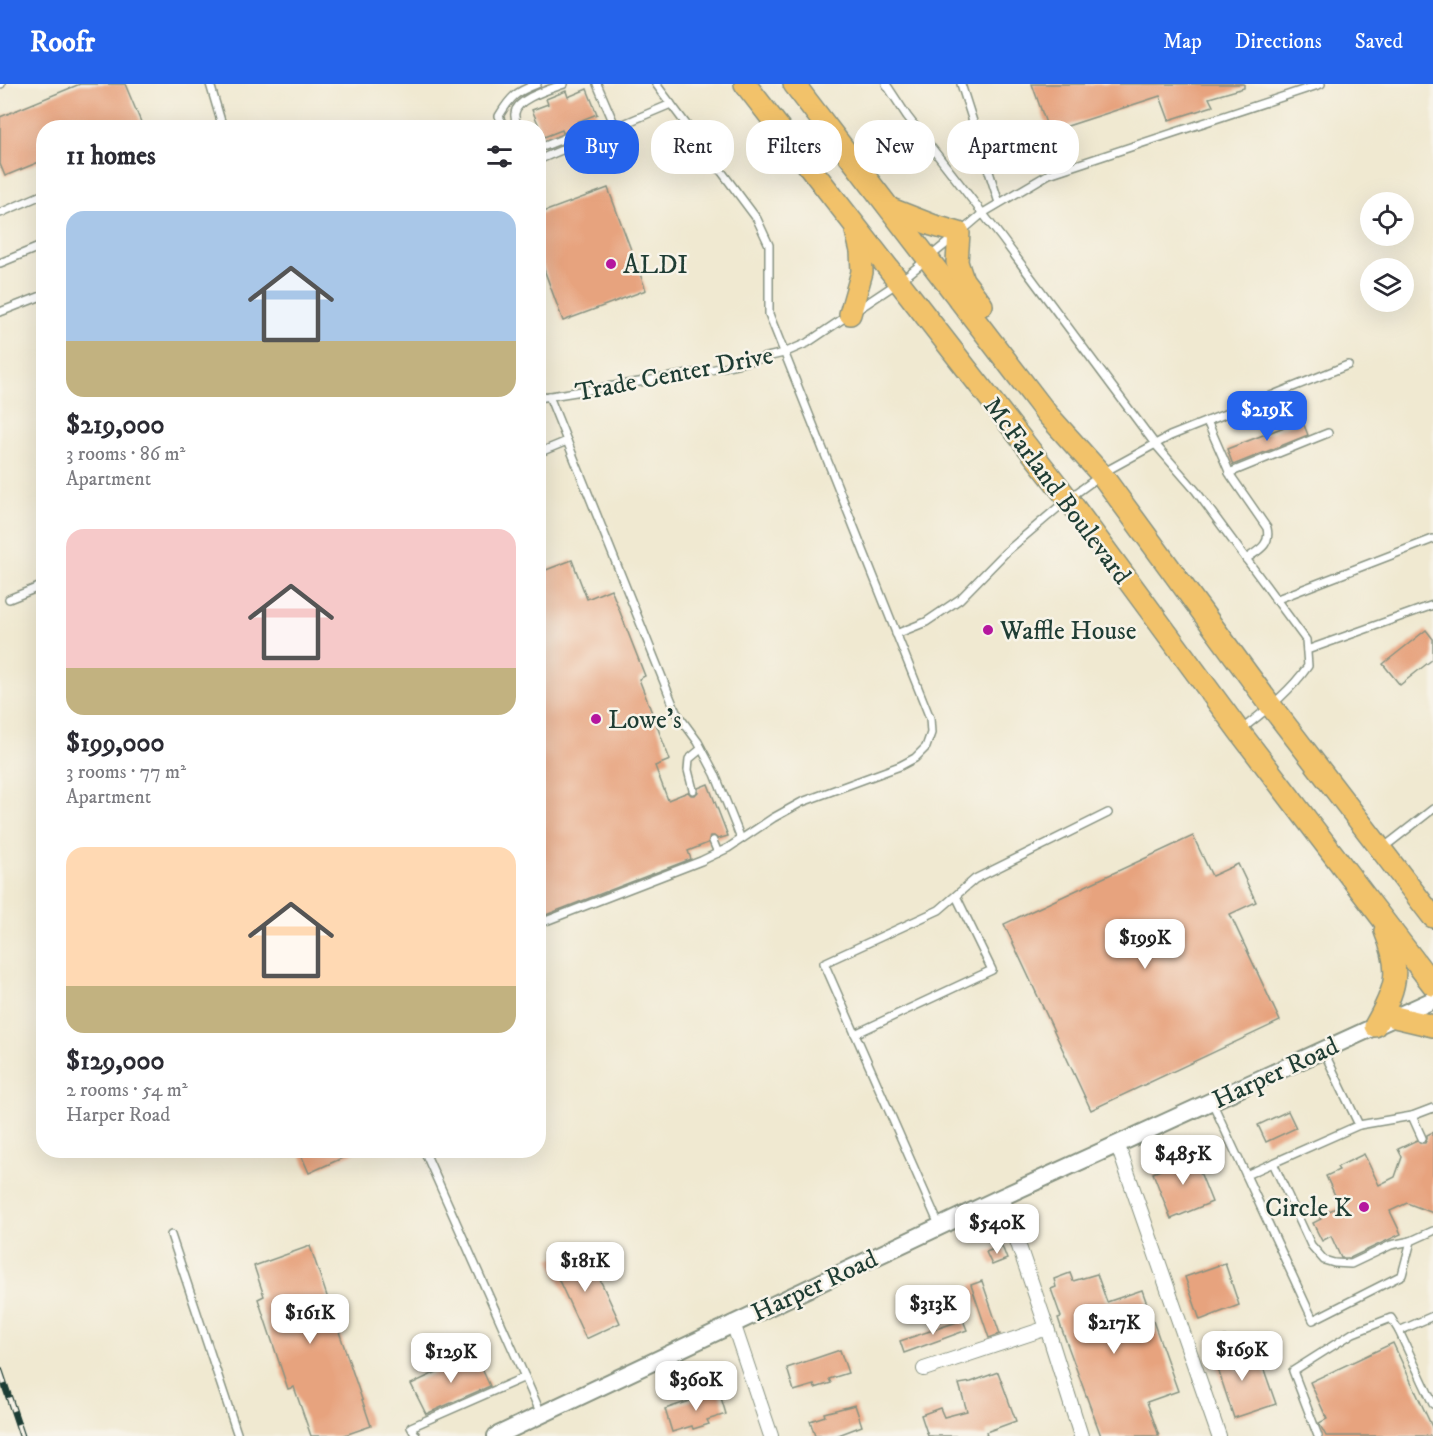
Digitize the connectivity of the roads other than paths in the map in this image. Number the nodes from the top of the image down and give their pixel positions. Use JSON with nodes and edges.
{"nodes":[{"id":1,"x":210,"y":84,"type":"edge"},
{"id":2,"x":537,"y":84,"type":"edge"},
{"id":3,"x":564,"y":84,"type":"edge"},
{"id":4,"x":597,"y":84,"type":"edge"},
{"id":5,"x":656,"y":84,"type":"edge"},
{"id":6,"x":745,"y":84,"type":"edge"},
{"id":7,"x":794,"y":84,"type":"edge"},
{"id":8,"x":886,"y":84,"type":"edge"},
{"id":9,"x":962,"y":84,"type":"edge"},
{"id":10,"x":1321,"y":84,"type":"edge"},
{"id":11,"x":671,"y":104,"type":"junction"},
{"id":12,"x":221,"y":120,"type":"edge"},
{"id":13,"x":501,"y":120,"type":"edge"},
{"id":14,"x":516,"y":120,"type":"edge"},
{"id":15,"x":610,"y":120,"type":"edge"},
{"id":16,"x":634,"y":120,"type":"edge"},
{"id":17,"x":564,"y":138,"type":"edge"},
{"id":18,"x":546,"y":146,"type":"edge"},
{"id":19,"x":564,"y":149,"type":"edge"},
{"id":20,"x":546,"y":157,"type":"edge"},
{"id":21,"x":36,"y":197,"type":"edge"},
{"id":22,"x":999,"y":203,"type":"junction"},
{"id":23,"x":891,"y":208,"type":"junction"},
{"id":24,"x":0,"y":213,"type":"edge"},
{"id":25,"x":983,"y":213,"type":"junction"},
{"id":26,"x":855,"y":227,"type":"junction"},
{"id":27,"x":959,"y":233,"type":"junction"},
{"id":28,"x":36,"y":248,"type":"edge"},
{"id":29,"x":927,"y":257,"type":"junction"},
{"id":30,"x":0,"y":263,"type":"edge"},
{"id":31,"x":898,"y":282,"type":"junction"},
{"id":32,"x":36,"y":299,"type":"edge"},
{"id":33,"x":0,"y":312,"type":"edge"},
{"id":34,"x":850,"y":314,"type":"junction"},
{"id":35,"x":784,"y":353,"type":"junction"},
{"id":36,"x":1348,"y":365,"type":"dead end"},
{"id":37,"x":549,"y":396,"type":"junction"},
{"id":38,"x":546,"y":397,"type":"edge"},
{"id":39,"x":1047,"y":414,"type":"junction"},
{"id":40,"x":1207,"y":421,"type":"junction"},
{"id":41,"x":1328,"y":434,"type":"dead end"},
{"id":42,"x":567,"y":441,"type":"junction"},
{"id":43,"x":1155,"y":444,"type":"junction"},
{"id":44,"x":546,"y":450,"type":"edge"},
{"id":45,"x":1229,"y":473,"type":"junction"},
{"id":46,"x":1101,"y":474,"type":"junction"},
{"id":47,"x":1068,"y":499,"type":"junction"},
{"id":48,"x":1433,"y":539,"type":"edge"},
{"id":49,"x":1246,"y":559,"type":"junction"},
{"id":50,"x":36,"y":588,"type":"edge"},
{"id":51,"x":9,"y":599,"type":"dead end"},
{"id":52,"x":1275,"y":600,"type":"junction"},
{"id":53,"x":1433,"y":605,"type":"edge"},
{"id":54,"x":896,"y":634,"type":"junction"},
{"id":55,"x":1307,"y":650,"type":"junction"},
{"id":56,"x":1271,"y":706,"type":"junction"},
{"id":57,"x":1239,"y":731,"type":"junction"},
{"id":58,"x":701,"y":749,"type":"junction"},
{"id":59,"x":693,"y":790,"type":"dead end"},
{"id":60,"x":1433,"y":808,"type":"edge"},
{"id":61,"x":1108,"y":813,"type":"dead end"},
{"id":62,"x":741,"y":839,"type":"junction"},
{"id":63,"x":714,"y":841,"type":"dead end"},
{"id":64,"x":1381,"y":850,"type":"junction"},
{"id":65,"x":718,"y":853,"type":"junction"},
{"id":66,"x":956,"y":896,"type":"junction"},
{"id":67,"x":1377,"y":911,"type":"junction"},
{"id":68,"x":1433,"y":917,"type":"edge"},
{"id":69,"x":546,"y":921,"type":"edge"},
{"id":70,"x":1433,"y":985,"type":"edge"},
{"id":71,"x":1433,"y":1000,"type":"edge"},
{"id":72,"x":1395,"y":1017,"type":"junction"},
{"id":73,"x":1375,"y":1026,"type":"junction"},
{"id":74,"x":1433,"y":1026,"type":"edge"},
{"id":75,"x":855,"y":1034,"type":"junction"},
{"id":76,"x":1323,"y":1050,"type":"junction"},
{"id":77,"x":1212,"y":1102,"type":"junction"},
{"id":78,"x":1433,"y":1108,"type":"edge"},
{"id":79,"x":1412,"y":1116,"type":"junction"},
{"id":80,"x":1359,"y":1125,"type":"junction"},
{"id":81,"x":1422,"y":1138,"type":"dead end"},
{"id":82,"x":1118,"y":1146,"type":"junction"},
{"id":83,"x":428,"y":1158,"type":"edge"},
{"id":84,"x":1273,"y":1163,"type":"junction"},
{"id":85,"x":1246,"y":1175,"type":"junction"},
{"id":86,"x":1002,"y":1197,"type":"junction"},
{"id":87,"x":940,"y":1227,"type":"junction"},
{"id":88,"x":1433,"y":1231,"type":"edge"},
{"id":89,"x":171,"y":1235,"type":"dead end"},
{"id":90,"x":1411,"y":1241,"type":"junction"},
{"id":91,"x":1433,"y":1316,"type":"edge"},
{"id":92,"x":733,"y":1323,"type":"junction"},
{"id":93,"x":1047,"y":1328,"type":"junction"},
{"id":94,"x":1399,"y":1331,"type":"junction"},
{"id":95,"x":924,"y":1369,"type":"dead end"},
{"id":96,"x":525,"y":1377,"type":"junction"},
{"id":97,"x":1433,"y":1404,"type":"edge"},
{"id":98,"x":541,"y":1414,"type":"junction"},
{"id":99,"x":238,"y":1436,"type":"edge"},
{"id":100,"x":416,"y":1436,"type":"edge"},
{"id":101,"x":496,"y":1436,"type":"edge"},
{"id":102,"x":771,"y":1436,"type":"edge"},
{"id":103,"x":1081,"y":1436,"type":"edge"},
{"id":104,"x":1220,"y":1436,"type":"edge"},
{"id":105,"x":1318,"y":1436,"type":"edge"}],
"edges":[{"from":1,"to":12,"type":"lane"},
{"from":2,"to":13,"type":"lane"},
{"from":3,"to":14,"type":"lane"},
{"from":4,"to":15,"type":"lane"},
{"from":5,"to":11,"type":"lane"},
{"from":6,"to":26,"type":"highway","name":"McFarland Boulevard"},
{"from":7,"to":23,"type":"highway","name":"McFarland Boulevard"},
{"from":8,"to":25,"type":"lane"},
{"from":9,"to":22,"type":"lane"},
{"from":10,"to":22,"type":"lane","name":"Trade Center Drive"},
{"from":11,"to":16,"type":"lane"},
{"from":11,"to":35,"type":"lane"},
{"from":17,"to":18,"type":"lane"},
{"from":19,"to":20,"type":"lane"},
{"from":21,"to":24,"type":"lane"},
{"from":22,"to":25,"type":"lane","name":"Trade Center Drive"},
{"from":23,"to":27,"type":"highway"},
{"from":23,"to":29,"type":"highway","name":"McFarland Boulevard"},
{"from":25,"to":27,"type":"lane","name":"Trade Center Drive"},
{"from":25,"to":43,"type":"lane"},
{"from":26,"to":31,"type":"highway","name":"McFarland Boulevard"},
{"from":26,"to":34,"type":"highway"},
{"from":27,"to":29,"type":"lane","name":"Trade Center Drive"},
{"from":27,"to":39,"type":"highway"},
{"from":28,"to":30,"type":"lane"},
{"from":29,"to":31,"type":"lane","name":"Trade Center Drive"},
{"from":29,"to":39,"type":"highway","name":"McFarland Boulevard"},
{"from":31,"to":34,"type":"lane","name":"Trade Center Drive"},
{"from":31,"to":47,"type":"highway","name":"McFarland Boulevard"},
{"from":32,"to":33,"type":"lane"},
{"from":34,"to":35,"type":"lane","name":"Trade Center Drive"},
{"from":35,"to":37,"type":"lane","name":"Trade Center Drive"},
{"from":35,"to":54,"type":"lane"},
{"from":36,"to":40,"type":"lane"},
{"from":37,"to":38,"type":"lane","name":"Trade Center Drive"},
{"from":37,"to":42,"type":"lane"},
{"from":39,"to":46,"type":"highway","name":"McFarland Boulevard"},
{"from":40,"to":43,"type":"lane"},
{"from":40,"to":45,"type":"lane"},
{"from":41,"to":45,"type":"lane"},
{"from":42,"to":44,"type":"lane"},
{"from":42,"to":58,"type":"lane"},
{"from":43,"to":46,"type":"lane"},
{"from":43,"to":49,"type":"lane"},
{"from":45,"to":49,"type":"lane"},
{"from":46,"to":47,"type":"lane"},
{"from":46,"to":56,"type":"highway","name":"McFarland Boulevard"},
{"from":47,"to":54,"type":"lane"},
{"from":47,"to":57,"type":"highway","name":"McFarland Boulevard"},
{"from":48,"to":52,"type":"lane"},
{"from":49,"to":52,"type":"lane"},
{"from":50,"to":51,"type":"lane"},
{"from":52,"to":55,"type":"lane"},
{"from":53,"to":55,"type":"lane"},
{"from":54,"to":62,"type":"lane"},
{"from":55,"to":56,"type":"lane"},
{"from":56,"to":57,"type":"lane"},
{"from":56,"to":64,"type":"highway","name":"McFarland Boulevard"},
{"from":57,"to":67,"type":"highway","name":"McFarland Boulevard"},
{"from":58,"to":59,"type":"lane"},
{"from":58,"to":62,"type":"lane"},
{"from":60,"to":64,"type":"lane"},
{"from":61,"to":66,"type":"lane"},
{"from":62,"to":65,"type":"lane"},
{"from":63,"to":65,"type":"lane"},
{"from":64,"to":68,"type":"highway","name":"McFarland Boulevard"},
{"from":65,"to":69,"type":"lane"},
{"from":66,"to":75,"type":"lane"},
{"from":66,"to":75,"type":"lane"},
{"from":67,"to":70,"type":"highway","name":"McFarland Boulevard"},
{"from":67,"to":73,"type":"highway"},
{"from":71,"to":72,"type":"street","name":"Harper Road"},
{"from":72,"to":73,"type":"street","name":"Harper Road"},
{"from":72,"to":74,"type":"highway"},
{"from":73,"to":76,"type":"street","name":"Harper Road"},
{"from":75,"to":87,"type":"lane"},
{"from":76,"to":77,"type":"street","name":"Harper Road"},
{"from":76,"to":80,"type":"lane"},
{"from":77,"to":82,"type":"street","name":"Harper Road"},
{"from":77,"to":85,"type":"lane"},
{"from":78,"to":79,"type":"lane"},
{"from":79,"to":80,"type":"lane"},
{"from":79,"to":81,"type":"lane"},
{"from":80,"to":84,"type":"lane"},
{"from":82,"to":86,"type":"street","name":"Harper Road"},
{"from":82,"to":104,"type":"street"},
{"from":83,"to":96,"type":"lane"},
{"from":84,"to":85,"type":"lane"},
{"from":84,"to":90,"type":"lane"},
{"from":85,"to":90,"type":"lane"},
{"from":86,"to":87,"type":"street","name":"Harper Road"},
{"from":86,"to":93,"type":"street"},
{"from":87,"to":92,"type":"street","name":"Harper Road"},
{"from":88,"to":90,"type":"lane"},
{"from":89,"to":99,"type":"lane"},
{"from":91,"to":94,"type":"lane"},
{"from":92,"to":98,"type":"street","name":"Harper Road"},
{"from":92,"to":102,"type":"street"},
{"from":93,"to":95,"type":"street"},
{"from":93,"to":103,"type":"street"},
{"from":94,"to":97,"type":"lane"},
{"from":94,"to":105,"type":"lane"},
{"from":96,"to":98,"type":"lane"},
{"from":96,"to":100,"type":"lane"},
{"from":98,"to":101,"type":"street","name":"Harper Road"}]}
